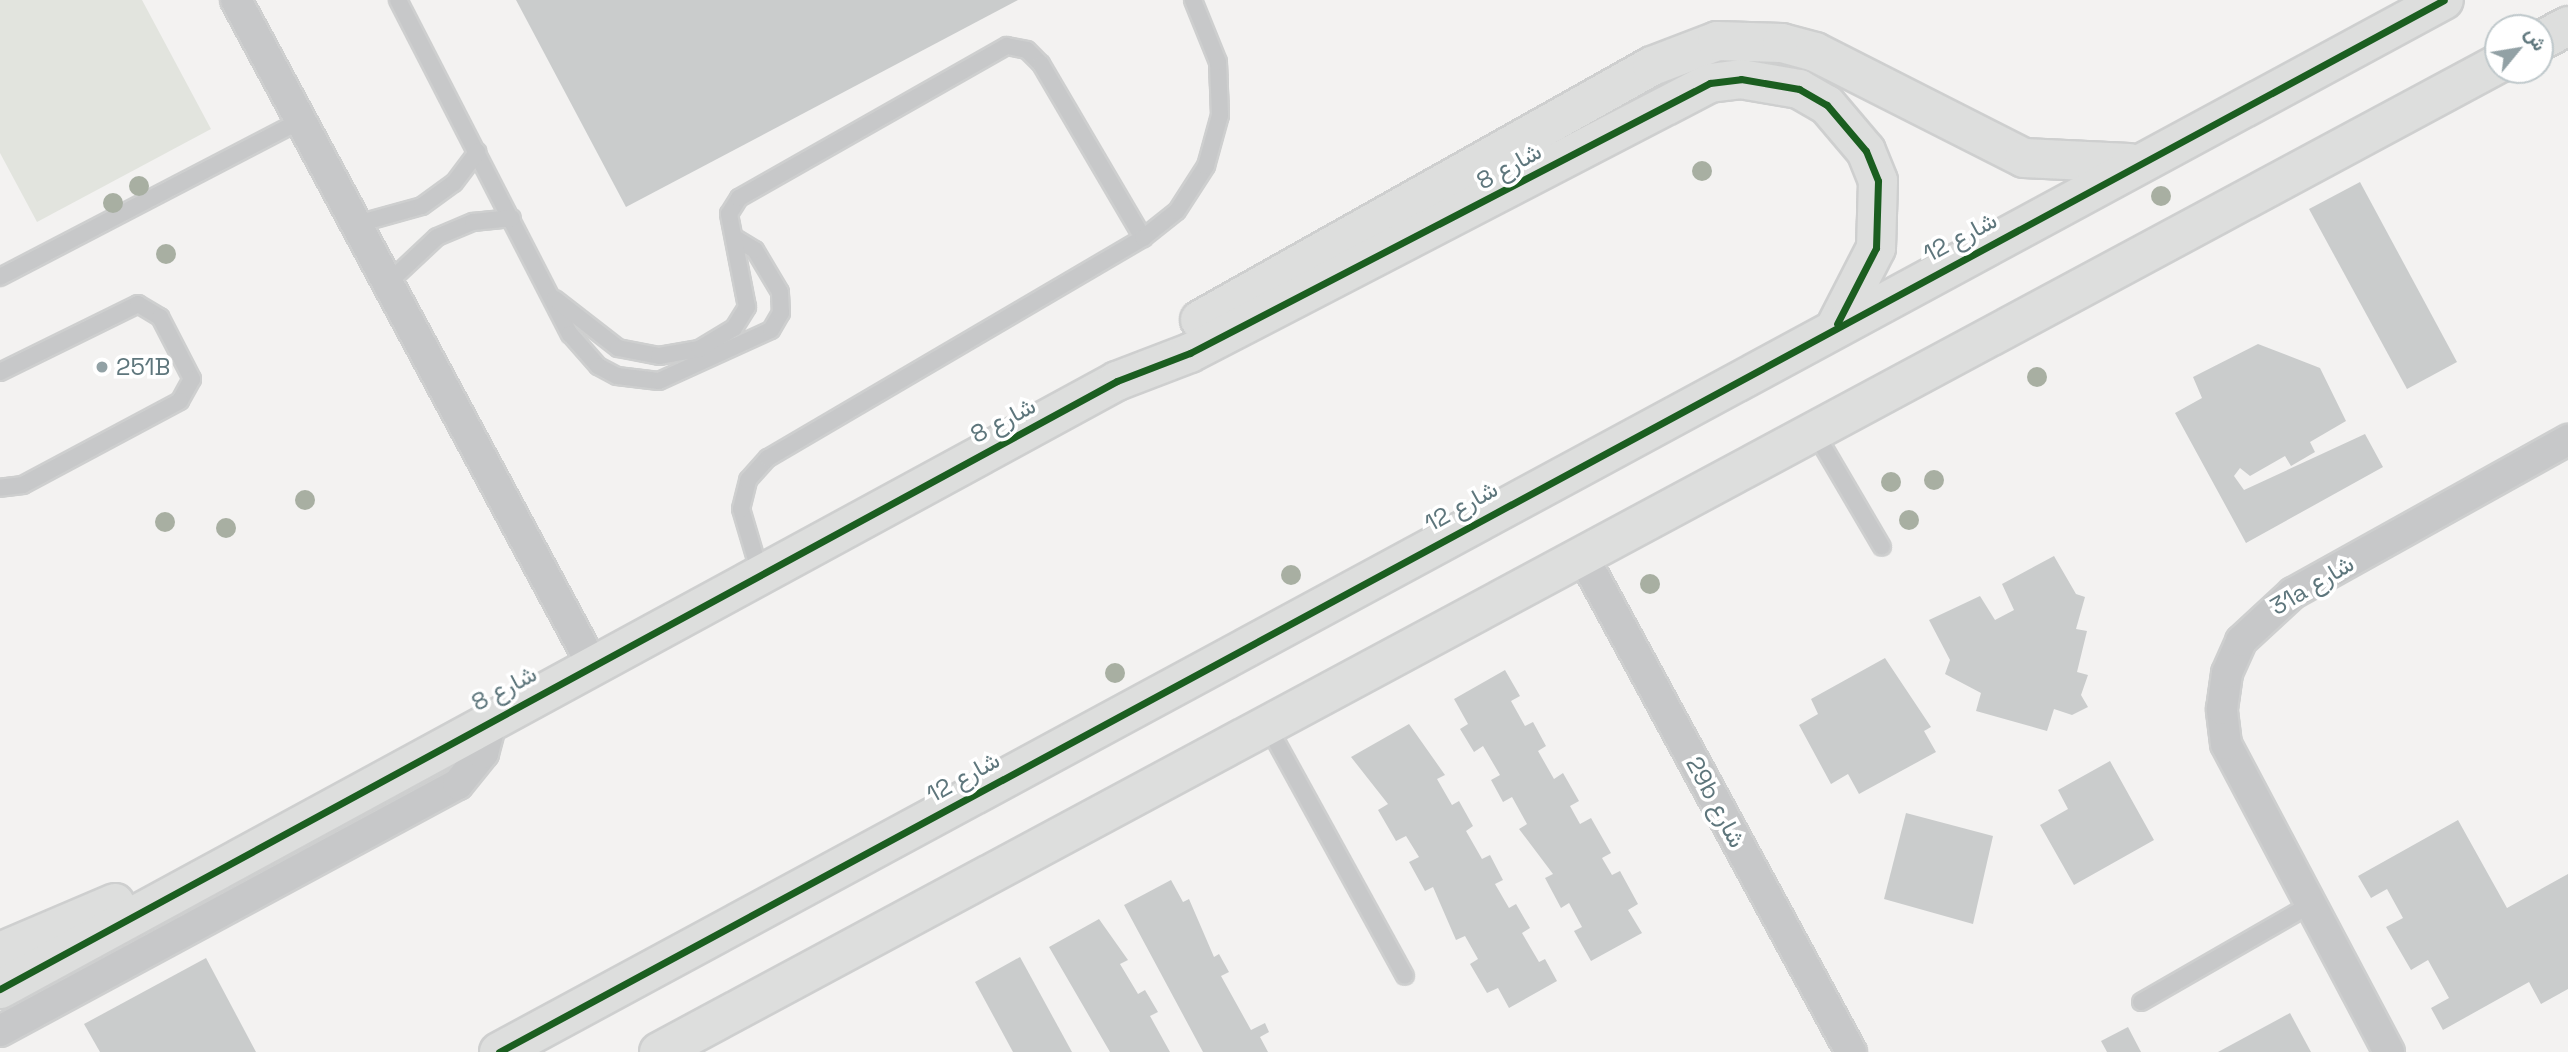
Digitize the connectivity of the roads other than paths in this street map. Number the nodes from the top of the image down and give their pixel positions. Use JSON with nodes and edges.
{"nodes":[{"id":1,"x":236,"y":0,"type":"edge"},
{"id":2,"x":398,"y":0,"type":"edge"},
{"id":3,"x":1193,"y":0,"type":"edge"},
{"id":4,"x":2444,"y":0,"type":"edge"},
{"id":5,"x":2484,"y":71,"type":"edge"},
{"id":6,"x":301,"y":120,"type":"junction"},
{"id":7,"x":477,"y":152,"type":"junction"},
{"id":8,"x":2139,"y":162,"type":"junction"},
{"id":9,"x":512,"y":218,"type":"junction"},
{"id":10,"x":356,"y":223,"type":"junction"},
{"id":11,"x":735,"y":238,"type":"junction"},
{"id":12,"x":1143,"y":238,"type":"junction"},
{"id":13,"x":0,"y":277,"type":"edge"},
{"id":14,"x":388,"y":283,"type":"junction"},
{"id":15,"x":555,"y":299,"type":"junction"},
{"id":16,"x":1837,"y":324,"type":"junction"},
{"id":17,"x":0,"y":372,"type":"edge"},
{"id":18,"x":1116,"y":381,"type":"junction"},
{"id":19,"x":1813,"y":429,"type":"junction"},
{"id":20,"x":2568,"y":440,"type":"edge"},
{"id":21,"x":0,"y":488,"type":"edge"},
{"id":22,"x":1882,"y":547,"type":"dead end"},
{"id":23,"x":1581,"y":553,"type":"junction"},
{"id":24,"x":760,"y":573,"type":"junction"},
{"id":25,"x":592,"y":664,"type":"junction"},
{"id":26,"x":493,"y":715,"type":"junction"},
{"id":27,"x":1266,"y":723,"type":"junction"},
{"id":28,"x":206,"y":873,"type":"junction"},
{"id":29,"x":2310,"y":905,"type":"junction"},
{"id":30,"x":0,"y":952,"type":"edge"},
{"id":31,"x":1405,"y":976,"type":"dead end"},
{"id":32,"x":0,"y":989,"type":"edge"},
{"id":33,"x":2141,"y":1002,"type":"dead end"},
{"id":34,"x":0,"y":1031,"type":"edge"},
{"id":35,"x":499,"y":1052,"type":"edge"},
{"id":36,"x":659,"y":1052,"type":"edge"},
{"id":37,"x":1852,"y":1052,"type":"edge"},
{"id":38,"x":2389,"y":1052,"type":"edge"}],
"edges":[{"from":1,"to":6,"type":"street"},
{"from":2,"to":7,"type":"lane"},
{"from":3,"to":12,"type":"lane"},
{"from":4,"to":8,"type":"street","name":"شارع 12"},
{"from":5,"to":19,"type":"street"},
{"from":6,"to":10,"type":"street"},
{"from":6,"to":13,"type":"lane"},
{"from":7,"to":9,"type":"lane"},
{"from":7,"to":10,"type":"lane"},
{"from":8,"to":16,"type":"street","name":"شارع 12"},
{"from":8,"to":18,"type":"street","name":"شارع 8"},
{"from":9,"to":14,"type":"lane"},
{"from":9,"to":15,"type":"lane"},
{"from":10,"to":14,"type":"street"},
{"from":11,"to":12,"type":"lane"},
{"from":11,"to":15,"type":"lane"},
{"from":11,"to":15,"type":"lane"},
{"from":12,"to":24,"type":"lane"},
{"from":14,"to":25,"type":"street"},
{"from":16,"to":18,"type":"street","name":"شارع 8"},
{"from":16,"to":35,"type":"street","name":"شارع 12"},
{"from":17,"to":21,"type":"lane"},
{"from":18,"to":24,"type":"street","name":"شارع 8"},
{"from":19,"to":22,"type":"lane"},
{"from":19,"to":23,"type":"street"},
{"from":20,"to":29,"type":"street","name":"31a شارع"},
{"from":23,"to":27,"type":"street"},
{"from":23,"to":37,"type":"street","name":"29b شارع"},
{"from":24,"to":25,"type":"street","name":"شارع 8"},
{"from":25,"to":26,"type":"street","name":"شارع 8"},
{"from":26,"to":28,"type":"street","name":"شارع 8"},
{"from":26,"to":34,"type":"street"},
{"from":27,"to":31,"type":"lane"},
{"from":27,"to":36,"type":"street"},
{"from":28,"to":30,"type":"street","name":"شارع 8"},
{"from":28,"to":32,"type":"street","name":"شارع 8"},
{"from":29,"to":33,"type":"lane"},
{"from":29,"to":38,"type":"street","name":"31a شارع"}]}
